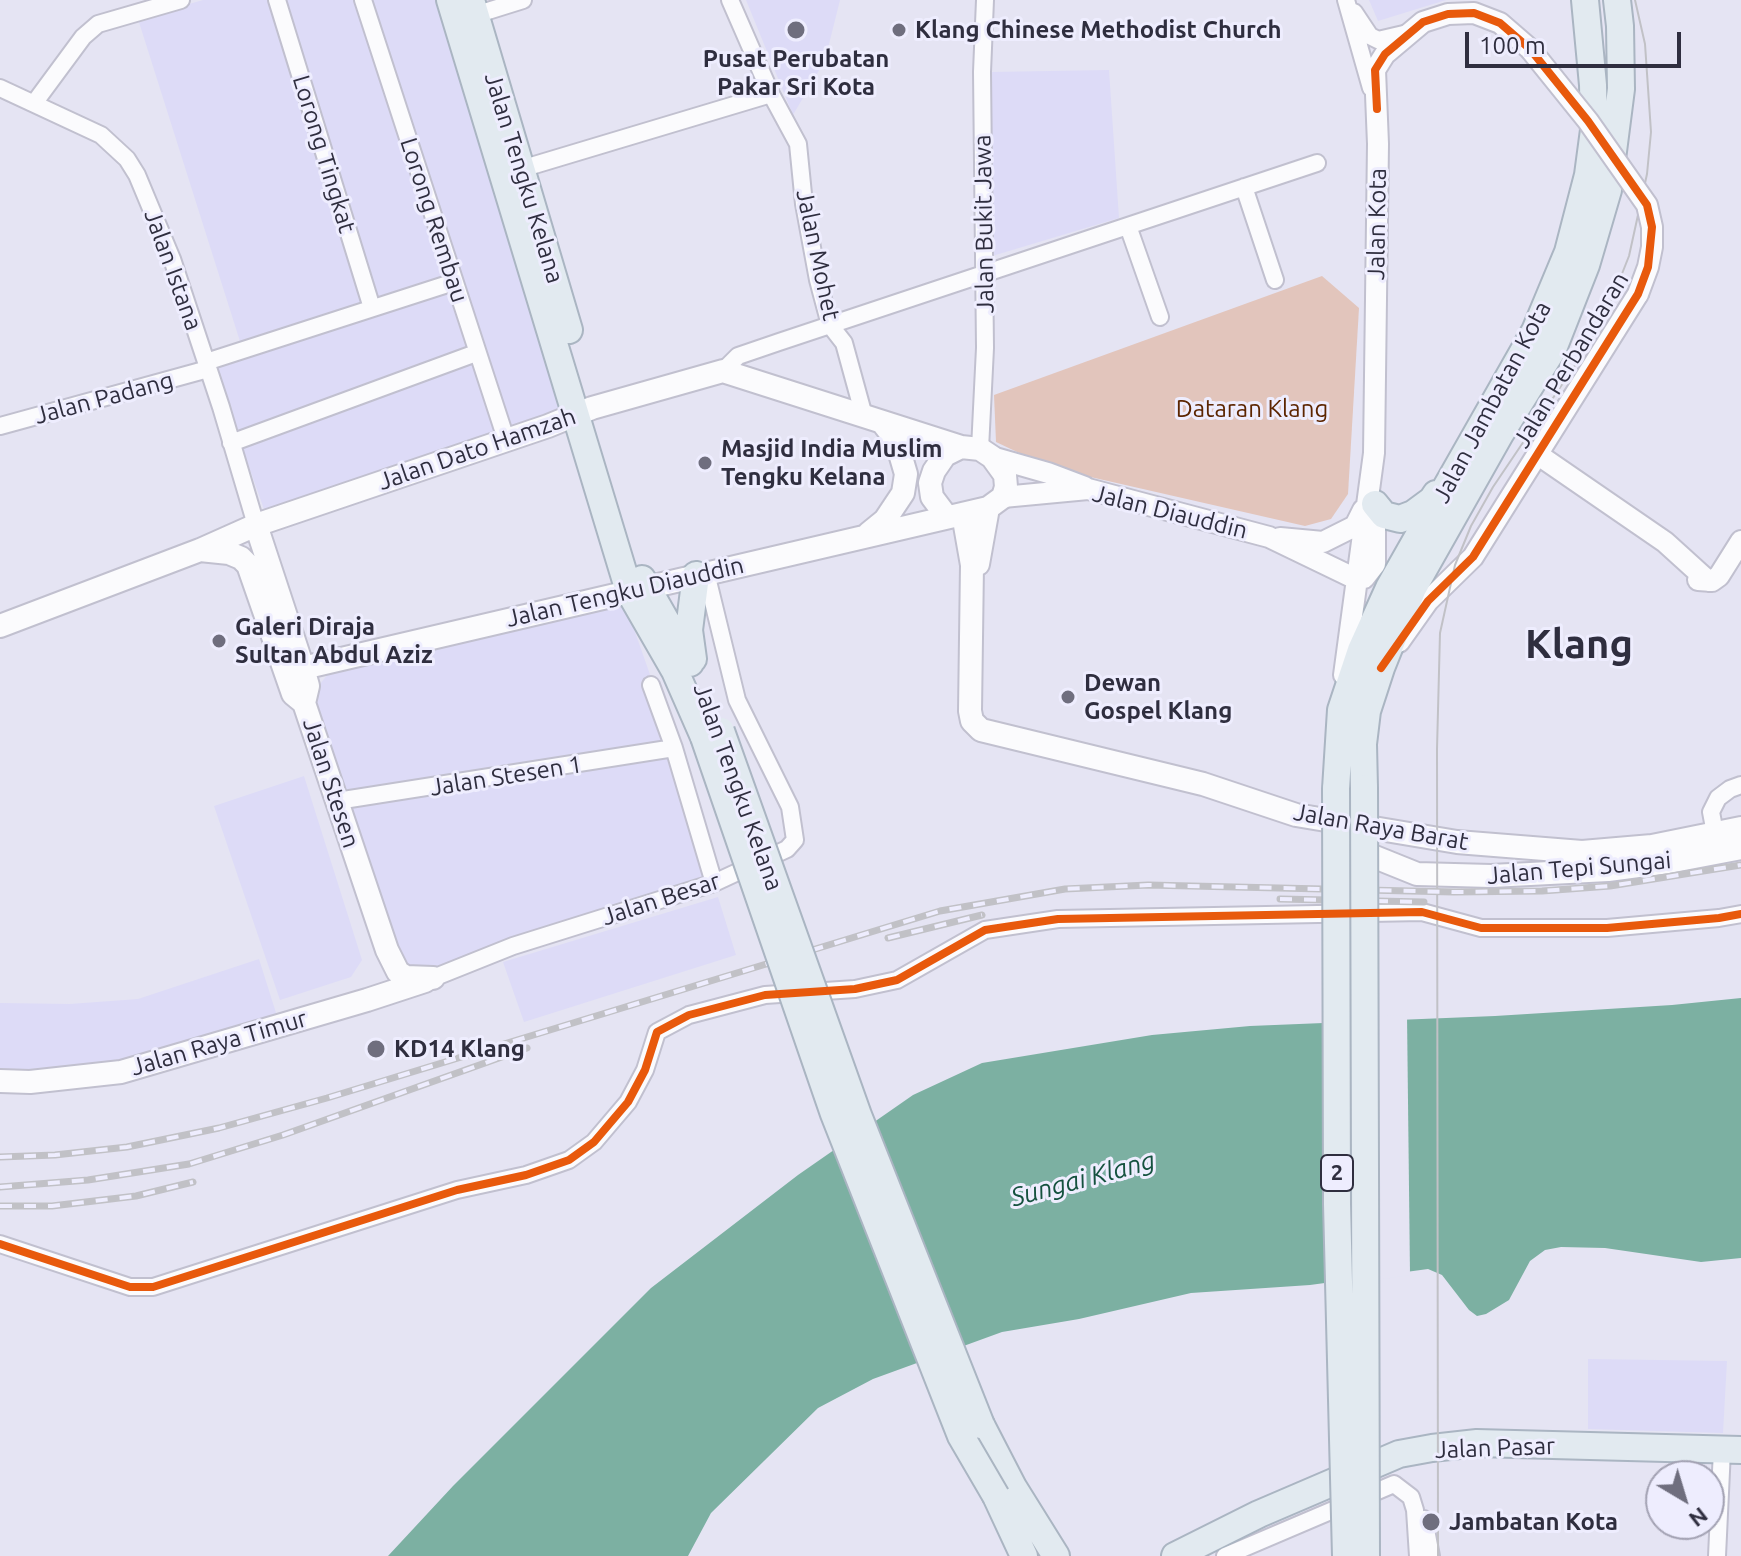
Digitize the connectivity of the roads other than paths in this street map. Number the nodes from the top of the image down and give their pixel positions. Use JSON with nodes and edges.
{"nodes":[{"id":1,"x":181,"y":0,"type":"edge"},
{"id":2,"x":277,"y":0,"type":"edge"},
{"id":3,"x":363,"y":0,"type":"edge"},
{"id":4,"x":450,"y":0,"type":"edge"},
{"id":5,"x":523,"y":0,"type":"edge"},
{"id":6,"x":730,"y":0,"type":"edge"},
{"id":7,"x":985,"y":0,"type":"edge"},
{"id":8,"x":1346,"y":0,"type":"edge"},
{"id":9,"x":1585,"y":0,"type":"edge"},
{"id":10,"x":1617,"y":0,"type":"edge"},
{"id":11,"x":473,"y":7,"type":"edge"},
{"id":12,"x":1411,"y":32,"type":"junction"},
{"id":13,"x":0,"y":88,"type":"edge"},
{"id":14,"x":771,"y":94,"type":"junction"},
{"id":15,"x":35,"y":102,"type":"junction"},
{"id":16,"x":1377,"y":109,"type":"junction"},
{"id":17,"x":1317,"y":163,"type":"dead end"},
{"id":18,"x":521,"y":169,"type":"junction"},
{"id":19,"x":1244,"y":187,"type":"junction"},
{"id":20,"x":1128,"y":226,"type":"junction"},
{"id":21,"x":983,"y":273,"type":"junction"},
{"id":22,"x":1275,"y":280,"type":"dead end"},
{"id":23,"x":454,"y":282,"type":"junction"},
{"id":24,"x":372,"y":308,"type":"junction"},
{"id":25,"x":1160,"y":317,"type":"dead end"},
{"id":26,"x":830,"y":325,"type":"junction"},
{"id":27,"x":476,"y":353,"type":"junction"},
{"id":28,"x":207,"y":366,"type":"junction"},
{"id":29,"x":723,"y":371,"type":"junction"},
{"id":30,"x":585,"y":411,"type":"junction"},
{"id":31,"x":1489,"y":412,"type":"junction"},
{"id":32,"x":873,"y":419,"type":"junction"},
{"id":33,"x":0,"y":426,"type":"edge"},
{"id":34,"x":506,"y":439,"type":"junction"},
{"id":35,"x":231,"y":443,"type":"junction"},
{"id":36,"x":978,"y":451,"type":"junction"},
{"id":37,"x":1537,"y":454,"type":"junction"},
{"id":38,"x":1559,"y":469,"type":"junction"},
{"id":39,"x":1519,"y":484,"type":"junction"},
{"id":40,"x":1088,"y":489,"type":"junction"},
{"id":41,"x":1371,"y":501,"type":"junction"},
{"id":42,"x":995,"y":502,"type":"junction"},
{"id":43,"x":955,"y":515,"type":"junction"},
{"id":44,"x":256,"y":525,"type":"junction"},
{"id":45,"x":866,"y":535,"type":"junction"},
{"id":46,"x":1269,"y":537,"type":"junction"},
{"id":47,"x":1741,"y":541,"type":"edge"},
{"id":48,"x":200,"y":550,"type":"junction"},
{"id":49,"x":1330,"y":568,"type":"junction"},
{"id":50,"x":701,"y":574,"type":"junction"},
{"id":51,"x":1356,"y":579,"type":"junction"},
{"id":52,"x":637,"y":589,"type":"junction"},
{"id":53,"x":972,"y":604,"type":"junction"},
{"id":54,"x":1353,"y":607,"type":"junction"},
{"id":55,"x":0,"y":626,"type":"edge"},
{"id":56,"x":303,"y":668,"type":"junction"},
{"id":57,"x":1381,"y":668,"type":"junction"},
{"id":58,"x":695,"y":672,"type":"junction"},
{"id":59,"x":651,"y":685,"type":"dead end"},
{"id":60,"x":304,"y":703,"type":"junction"},
{"id":61,"x":1341,"y":710,"type":"junction"},
{"id":62,"x":981,"y":730,"type":"joint"},
{"id":63,"x":712,"y":734,"type":"junction"},
{"id":64,"x":674,"y":748,"type":"junction"},
{"id":65,"x":1741,"y":785,"type":"edge"},
{"id":66,"x":337,"y":801,"type":"junction"},
{"id":67,"x":1296,"y":815,"type":"junction"},
{"id":68,"x":1741,"y":828,"type":"edge"},
{"id":69,"x":1715,"y":833,"type":"junction"},
{"id":70,"x":1419,"y":836,"type":"junction"},
{"id":71,"x":1741,"y":848,"type":"edge"},
{"id":72,"x":1417,"y":874,"type":"junction"},
{"id":73,"x":714,"y":883,"type":"junction"},
{"id":74,"x":1741,"y":914,"type":"edge"},
{"id":75,"x":387,"y":950,"type":"junction"},
{"id":76,"x":433,"y":978,"type":"junction"},
{"id":77,"x":367,"y":1000,"type":"junction"},
{"id":78,"x":0,"y":1081,"type":"edge"},
{"id":79,"x":0,"y":1244,"type":"edge"},
{"id":80,"x":1732,"y":1450,"type":"edge"},
{"id":81,"x":1377,"y":1465,"type":"junction"},
{"id":82,"x":1004,"y":1491,"type":"junction"},
{"id":83,"x":1033,"y":1520,"type":"junction"},
{"id":84,"x":1024,"y":1556,"type":"edge"},
{"id":85,"x":1056,"y":1556,"type":"edge"},
{"id":86,"x":1073,"y":1556,"type":"edge"},
{"id":87,"x":1175,"y":1556,"type":"edge"},
{"id":88,"x":1225,"y":1556,"type":"edge"},
{"id":89,"x":1346,"y":1556,"type":"edge"},
{"id":90,"x":1366,"y":1556,"type":"edge"},
{"id":91,"x":1418,"y":1556,"type":"edge"},
{"id":92,"x":1431,"y":1556,"type":"edge"},
{"id":93,"x":1717,"y":1556,"type":"edge"}],
"edges":[{"from":1,"to":15,"type":"street"},
{"from":2,"to":24,"type":"street","name":"Lorong Tingkat"},
{"from":3,"to":23,"type":"street","name":"Lorong Rembau"},
{"from":4,"to":30,"type":"highway","name":"Jalan Tengku Kelana"},
{"from":5,"to":11,"type":"street"},
{"from":6,"to":14,"type":"street","name":"Jalan Mohet"},
{"from":7,"to":21,"type":"street","name":"Jalan Bukit Jawa"},
{"from":8,"to":12,"type":"street"},
{"from":8,"to":16,"type":"street","name":"Jalan Kota"},
{"from":9,"to":31,"type":"highway","name":"Jalan Jambatan Kota","number":"2"},
{"from":10,"to":57,"type":"highway","name":"Jalan Jambatan Kota","number":"2"},
{"from":11,"to":18,"type":"highway","name":"Jalan Tengku Kelana"},
{"from":12,"to":16,"type":"street","name":"Jalan Perbandaran"},
{"from":12,"to":37,"type":"street","name":"Jalan Perbandaran","bridge":true},
{"from":13,"to":15,"type":"street","name":"Jalan Istana"},
{"from":14,"to":18,"type":"street"},
{"from":14,"to":26,"type":"street","name":"Jalan Mohet"},
{"from":15,"to":28,"type":"street","name":"Jalan Istana"},
{"from":16,"to":41,"type":"street","name":"Jalan Kota"},
{"from":17,"to":19,"type":"street"},
{"from":18,"to":30,"type":"highway","name":"Jalan Tengku Kelana"},
{"from":19,"to":20,"type":"street"},
{"from":19,"to":22,"type":"street"},
{"from":20,"to":21,"type":"street"},
{"from":20,"to":25,"type":"street"},
{"from":21,"to":26,"type":"street"},
{"from":21,"to":36,"type":"street","name":"Jalan Bukit Jawa"},
{"from":23,"to":24,"type":"street"},
{"from":23,"to":27,"type":"street","name":"Lorong Rembau"},
{"from":24,"to":28,"type":"street"},
{"from":26,"to":29,"type":"street"},
{"from":26,"to":32,"type":"street","name":"Jalan Mohet"},
{"from":27,"to":34,"type":"street","name":"Lorong Rembau"},
{"from":27,"to":35,"type":"street"},
{"from":28,"to":33,"type":"street","name":"Jalan Padang"},
{"from":28,"to":35,"type":"street","name":"Jalan Istana"},
{"from":29,"to":30,"type":"main road","name":"Jalan Dato Hamzah"},
{"from":29,"to":32,"type":"main road"},
{"from":30,"to":34,"type":"main road","name":"Jalan Dato Hamzah"},
{"from":30,"to":52,"type":"highway","name":"Jalan Tengku Kelana"},
{"from":31,"to":41,"type":"highway"},
{"from":31,"to":61,"type":"highway","name":"Jalan Jambatan Kota","number":"2"},
{"from":32,"to":36,"type":"main road"},
{"from":32,"to":45,"type":"main road"},
{"from":34,"to":44,"type":"main road","name":"Jalan Dato Hamzah"},
{"from":35,"to":44,"type":"street","name":"Jalan Istana"},
{"from":36,"to":40,"type":"street"},
{"from":36,"to":42,"type":"main road","name":"Jalan Bukit Jawa"},
{"from":36,"to":43,"type":"main road","name":"Jalan Bukit Jawa"},
{"from":37,"to":38,"type":"street"},
{"from":37,"to":39,"type":"street","name":"Jalan Perbandaran"},
{"from":38,"to":39,"type":"street"},
{"from":38,"to":47,"type":"street"},
{"from":39,"to":57,"type":"street","name":"Jalan Perbandaran"},
{"from":40,"to":42,"type":"street","name":"Jalan Diauddin"},
{"from":40,"to":46,"type":"street","name":"Jalan Diauddin"},
{"from":41,"to":46,"type":"street"},
{"from":41,"to":51,"type":"street","name":"Jalan Kota"},
{"from":42,"to":43,"type":"main road"},
{"from":42,"to":53,"type":"main road","name":"Jalan Bukit Jawa"},
{"from":43,"to":45,"type":"main road","name":"Jalan Tengku Diauddin"},
{"from":43,"to":53,"type":"main road","name":"Jalan Bukit Jawa"},
{"from":44,"to":48,"type":"main road","name":"Jalan Dato Hamzah"},
{"from":44,"to":56,"type":"main road","name":"Jalan Stesen"},
{"from":45,"to":50,"type":"main road","name":"Jalan Tengku Diauddin"},
{"from":46,"to":49,"type":"street","name":"Jalan Diauddin"},
{"from":48,"to":55,"type":"main road","name":"Jalan Dato Hamzah"},
{"from":48,"to":60,"type":"main road"},
{"from":49,"to":51,"type":"street"},
{"from":49,"to":54,"type":"street"},
{"from":50,"to":52,"type":"main road","name":"Jalan Tengku Diauddin"},
{"from":50,"to":58,"type":"highway"},
{"from":50,"to":73,"type":"street","name":"Jalan Besar"},
{"from":51,"to":54,"type":"street","name":"Jalan Kota"},
{"from":52,"to":56,"type":"main road","name":"Jalan Tengku Diauddin"},
{"from":52,"to":58,"type":"highway","name":"Jalan Tengku Kelana"},
{"from":52,"to":63,"type":"highway","name":"Jalan Tengku Kelana"},
{"from":53,"to":62,"type":"main road","name":"Jalan Bukit Jawa"},
{"from":54,"to":61,"type":"street","name":"Jalan Kota"},
{"from":56,"to":60,"type":"main road","name":"Jalan Stesen"},
{"from":57,"to":90,"type":"highway","name":"Jalan Jambatan Kota","number":"2","bridge":true},
{"from":58,"to":63,"type":"highway","name":"Jalan Tengku Kelana"},
{"from":59,"to":64,"type":"street"},
{"from":60,"to":66,"type":"main road","name":"Jalan Stesen"},
{"from":61,"to":89,"type":"highway","name":"Jalan Jambatan Kota","number":"2","bridge":true},
{"from":62,"to":67,"type":"main road","name":"Jalan Raya Barat"},
{"from":63,"to":82,"type":"highway","name":"Jalan Tengku Kelana","bridge":true},
{"from":64,"to":66,"type":"street","name":"Jalan Stesen 1"},
{"from":64,"to":73,"type":"street"},
{"from":65,"to":69,"type":"street"},
{"from":66,"to":75,"type":"main road","name":"Jalan Stesen"},
{"from":67,"to":70,"type":"main road","name":"Jalan Raya Barat"},
{"from":67,"to":72,"type":"main road","name":"Jalan Tepi Sungai"},
{"from":68,"to":69,"type":"main road","name":"Jalan Raya Barat"},
{"from":69,"to":70,"type":"main road","name":"Jalan Raya Barat"},
{"from":70,"to":72,"type":"main road"},
{"from":71,"to":72,"type":"main road","name":"Jalan Tepi Sungai"},
{"from":73,"to":76,"type":"street","name":"Jalan Besar"},
{"from":74,"to":79,"type":"street"},
{"from":75,"to":76,"type":"main road","name":"Jalan Stesen"},
{"from":75,"to":77,"type":"main road","name":"Jalan Stesen"},
{"from":76,"to":77,"type":"main road","name":"Jalan Raya Timur"},
{"from":77,"to":78,"type":"main road","name":"Jalan Raya Timur"},
{"from":80,"to":81,"type":"highway","name":"Jalan Pasar"},
{"from":80,"to":93,"type":"street"},
{"from":81,"to":87,"type":"highway","name":"Jalan Pasar"},
{"from":81,"to":92,"type":"street"},
{"from":82,"to":83,"type":"highway","name":"Jalan Tengku Kelana"},
{"from":82,"to":84,"type":"highway","name":"Jalan Tengku Kelana"},
{"from":83,"to":85,"type":"highway","name":"Jalan Tengku Kelana"},
{"from":83,"to":86,"type":"highway"},
{"from":88,"to":91,"type":"street"}]}
